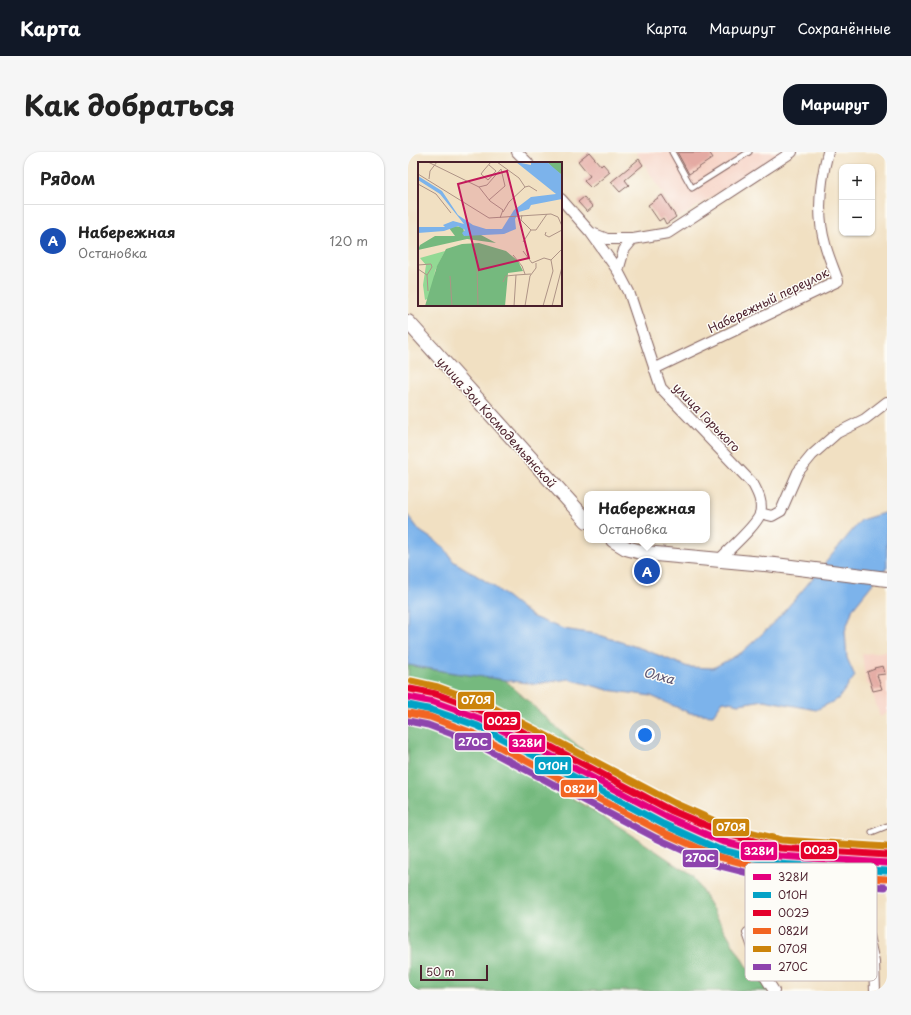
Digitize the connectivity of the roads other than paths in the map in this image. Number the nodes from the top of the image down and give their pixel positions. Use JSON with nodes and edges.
{"nodes":[{"id":1,"x":518,"y":152,"type":"edge"},
{"id":2,"x":672,"y":152,"type":"edge"},
{"id":3,"x":749,"y":152,"type":"edge"},
{"id":4,"x":792,"y":152,"type":"edge"},
{"id":5,"x":828,"y":152,"type":"edge"},
{"id":6,"x":527,"y":162,"type":"edge"},
{"id":7,"x":562,"y":200,"type":"edge"},
{"id":8,"x":591,"y":232,"type":"junction"},
{"id":9,"x":633,"y":238,"type":"junction"},
{"id":10,"x":618,"y":271,"type":"junction"},
{"id":11,"x":408,"y":322,"type":"edge"},
{"id":12,"x":654,"y":370,"type":"junction"},
{"id":13,"x":887,"y":402,"type":"edge"},
{"id":14,"x":760,"y":513,"type":"junction"},
{"id":15,"x":584,"y":518,"type":"edge"},
{"id":16,"x":618,"y":543,"type":"edge"},
{"id":17,"x":719,"y":560,"type":"junction"},
{"id":18,"x":887,"y":579,"type":"edge"},
{"id":19,"x":887,"y":826,"type":"edge"},
{"id":20,"x":872,"y":832,"type":"dead end"},
{"id":21,"x":768,"y":981,"type":"edge"},
{"id":22,"x":875,"y":981,"type":"edge"},
{"id":23,"x":774,"y":991,"type":"edge"},
{"id":24,"x":875,"y":991,"type":"edge"}],
"edges":[{"from":1,"to":6,"type":"street"},
{"from":2,"to":3,"type":"lane"},
{"from":4,"to":9,"type":"street"},
{"from":5,"to":12,"type":"street","name":"Набережный переулок"},
{"from":7,"to":8,"type":"street","name":"улица Горького"},
{"from":8,"to":9,"type":"street"},
{"from":8,"to":10,"type":"street","name":"улица Горького"},
{"from":9,"to":10,"type":"street"},
{"from":10,"to":12,"type":"street","name":"улица Горького"},
{"from":11,"to":15,"type":"main road","name":"улица Зои Космодемьянской"},
{"from":12,"to":14,"type":"street","name":"улица Горького"},
{"from":13,"to":14,"type":"street"},
{"from":14,"to":17,"type":"street"},
{"from":16,"to":17,"type":"main road"},
{"from":17,"to":18,"type":"main road"},
{"from":19,"to":20,"type":"lane"},
{"from":21,"to":23,"type":"street"},
{"from":22,"to":24,"type":"street"}]}
